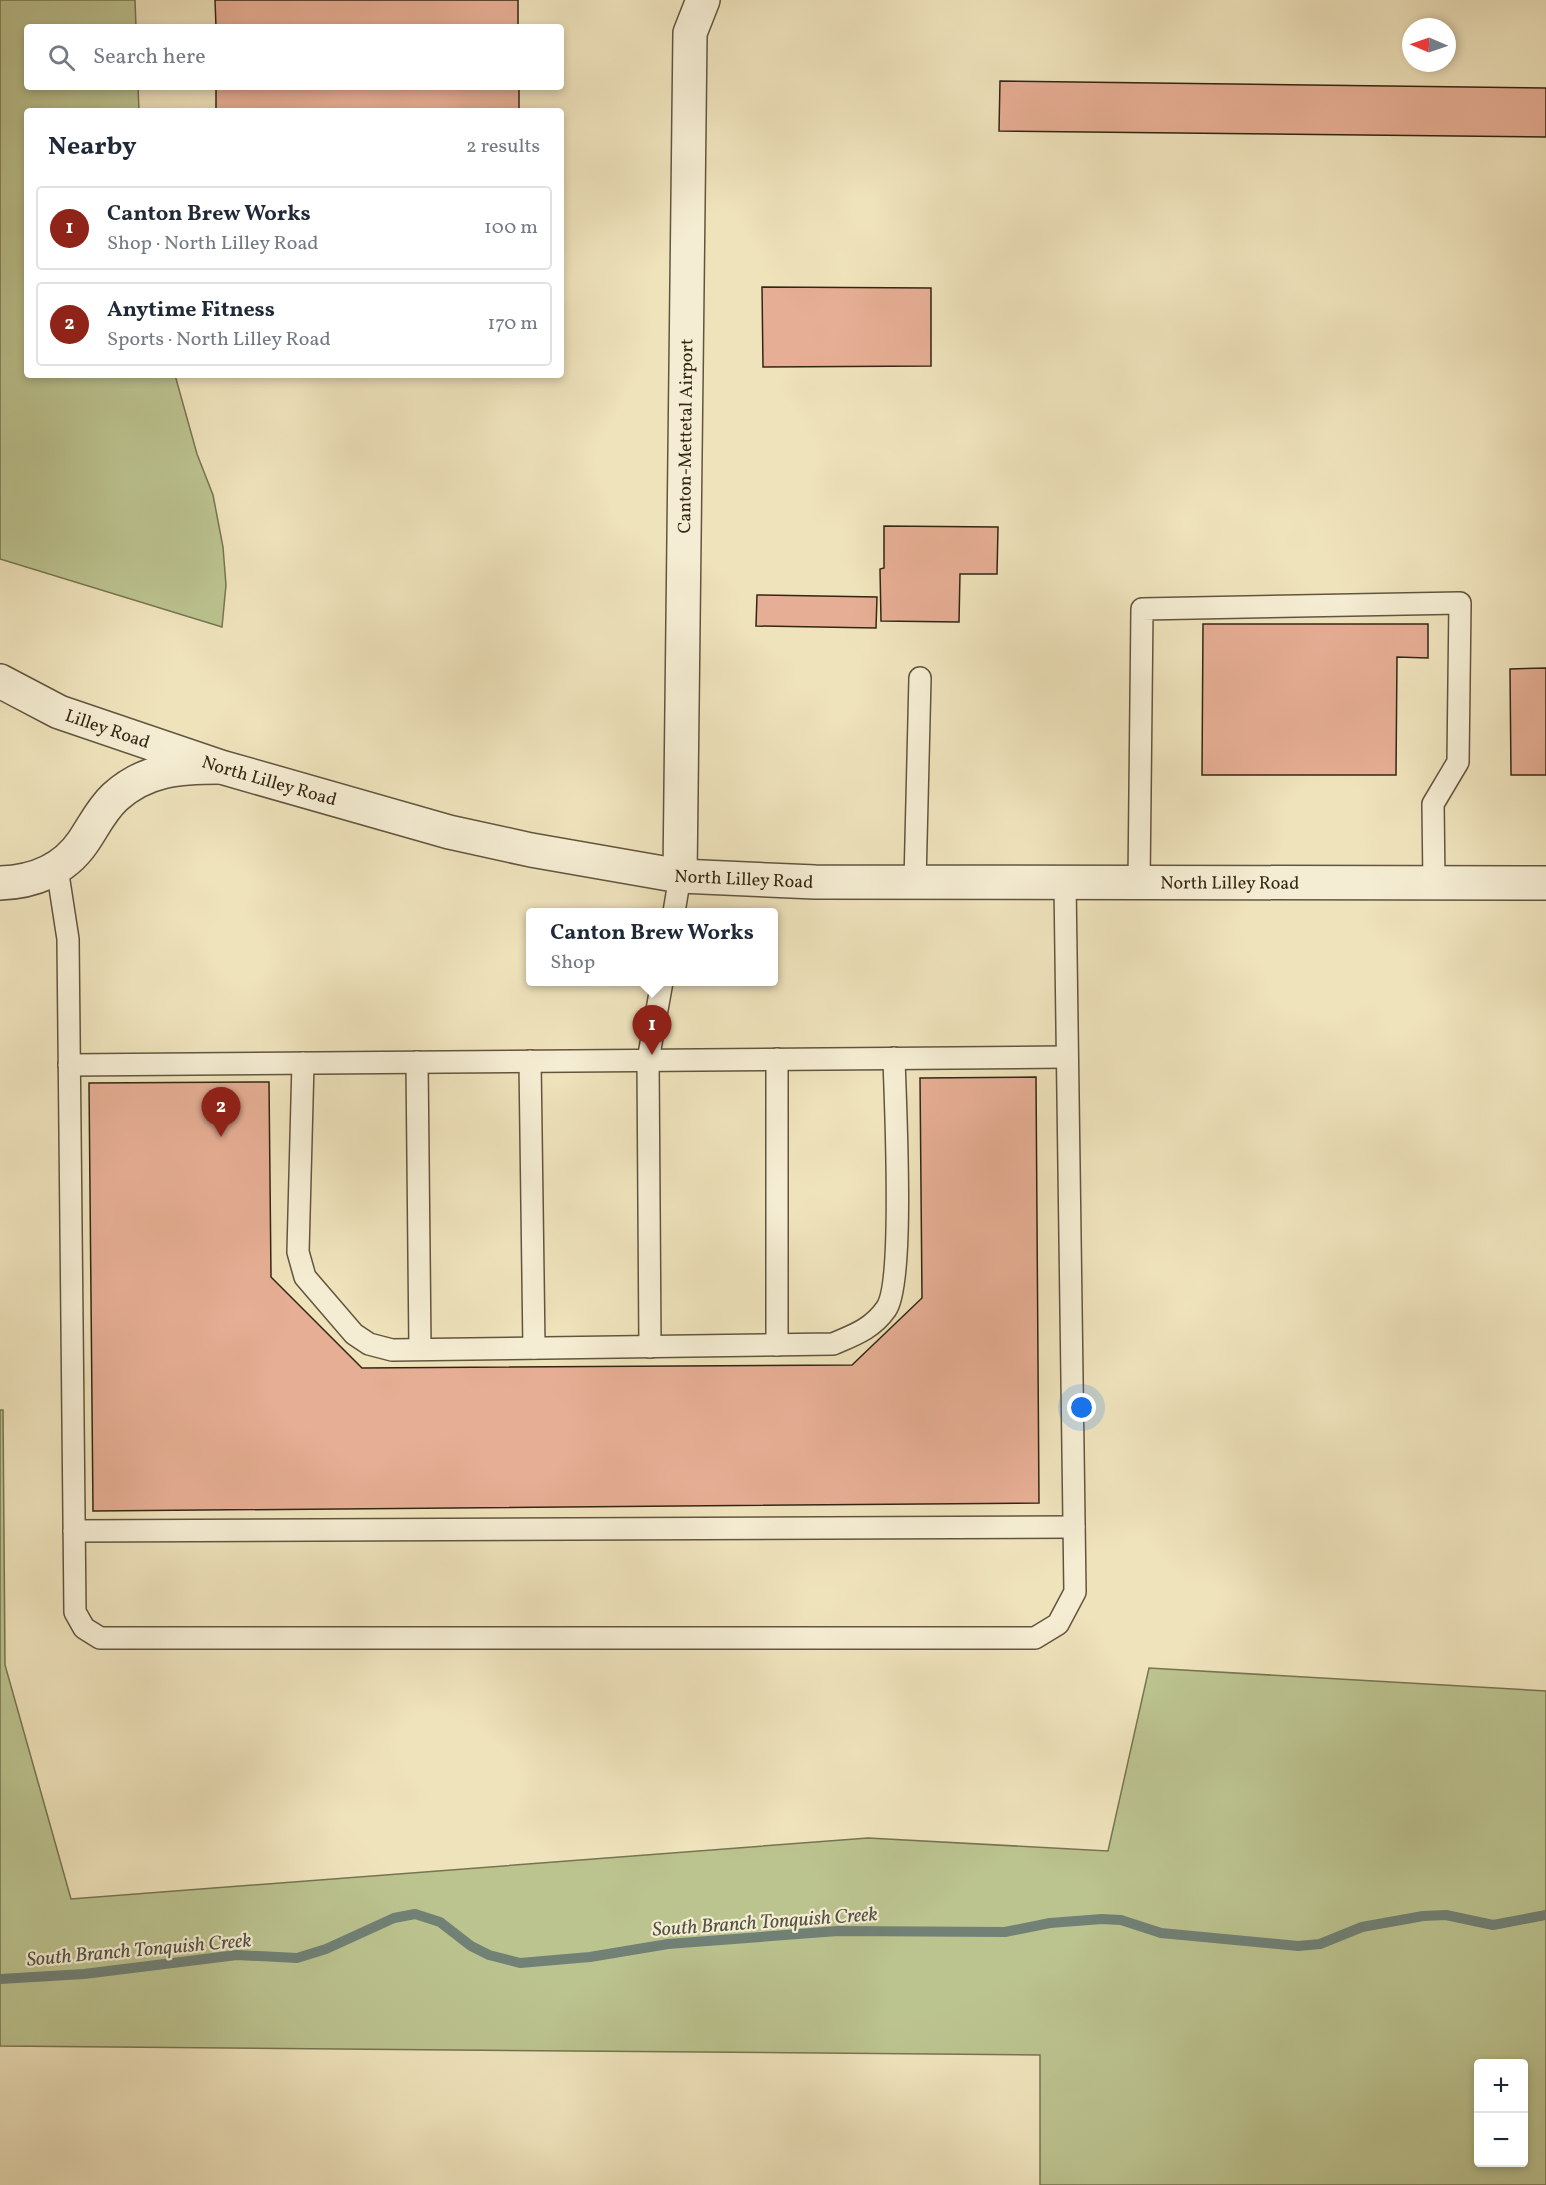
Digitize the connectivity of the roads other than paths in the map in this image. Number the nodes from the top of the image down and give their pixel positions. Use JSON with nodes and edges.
{"nodes":[{"id":1,"x":703,"y":0,"type":"edge"},
{"id":2,"x":920,"y":678,"type":"dead end"},
{"id":3,"x":0,"y":681,"type":"edge"},
{"id":4,"x":221,"y":767,"type":"junction"},
{"id":5,"x":57,"y":868,"type":"junction"},
{"id":6,"x":680,"y":876,"type":"junction"},
{"id":7,"x":915,"y":882,"type":"junction"},
{"id":8,"x":0,"y":883,"type":"edge"},
{"id":9,"x":1065,"y":883,"type":"junction"},
{"id":10,"x":1546,"y":883,"type":"edge"},
{"id":11,"x":1139,"y":884,"type":"junction"},
{"id":12,"x":1434,"y":884,"type":"junction"},
{"id":13,"x":675,"y":908,"type":"edge"},
{"id":14,"x":661,"y":986,"type":"edge"},
{"id":15,"x":1067,"y":1057,"type":"junction"},
{"id":16,"x":894,"y":1058,"type":"junction"},
{"id":17,"x":777,"y":1059,"type":"junction"},
{"id":18,"x":648,"y":1060,"type":"junction"},
{"id":19,"x":530,"y":1061,"type":"junction"},
{"id":20,"x":417,"y":1062,"type":"junction"},
{"id":21,"x":303,"y":1063,"type":"junction"},
{"id":22,"x":69,"y":1065,"type":"junction"},
{"id":23,"x":777,"y":1345,"type":"junction"},
{"id":24,"x":650,"y":1347,"type":"junction"},
{"id":25,"x":534,"y":1348,"type":"junction"},
{"id":26,"x":420,"y":1349,"type":"junction"},
{"id":27,"x":1074,"y":1527,"type":"junction"},
{"id":28,"x":74,"y":1531,"type":"junction"}],
"edges":[{"from":1,"to":6,"type":"street","name":"Canton-Mettetal Airport"},
{"from":2,"to":7,"type":"lane"},
{"from":3,"to":4,"type":"street","name":"Lilley Road"},
{"from":4,"to":5,"type":"street","name":"North Lilley Road"},
{"from":4,"to":6,"type":"street","name":"North Lilley Road"},
{"from":5,"to":8,"type":"street","name":"North Lilley Road"},
{"from":5,"to":22,"type":"lane"},
{"from":6,"to":7,"type":"street","name":"North Lilley Road"},
{"from":6,"to":13,"type":"lane"},
{"from":7,"to":9,"type":"street","name":"North Lilley Road"},
{"from":9,"to":11,"type":"street","name":"North Lilley Road"},
{"from":9,"to":15,"type":"lane"},
{"from":10,"to":12,"type":"street","name":"North Lilley Road"},
{"from":11,"to":12,"type":"street","name":"North Lilley Road"},
{"from":11,"to":12,"type":"lane"},
{"from":14,"to":18,"type":"lane"},
{"from":15,"to":16,"type":"lane"},
{"from":15,"to":27,"type":"lane"},
{"from":16,"to":17,"type":"lane"},
{"from":16,"to":23,"type":"lane"},
{"from":17,"to":18,"type":"lane"},
{"from":17,"to":23,"type":"lane"},
{"from":18,"to":19,"type":"lane"},
{"from":18,"to":24,"type":"lane"},
{"from":19,"to":20,"type":"lane"},
{"from":19,"to":25,"type":"lane"},
{"from":20,"to":21,"type":"lane"},
{"from":20,"to":26,"type":"lane"},
{"from":21,"to":22,"type":"lane"},
{"from":21,"to":26,"type":"lane"},
{"from":22,"to":28,"type":"lane"},
{"from":23,"to":24,"type":"lane"},
{"from":24,"to":25,"type":"lane"},
{"from":25,"to":26,"type":"lane"},
{"from":27,"to":28,"type":"lane"},
{"from":27,"to":28,"type":"lane"}]}
